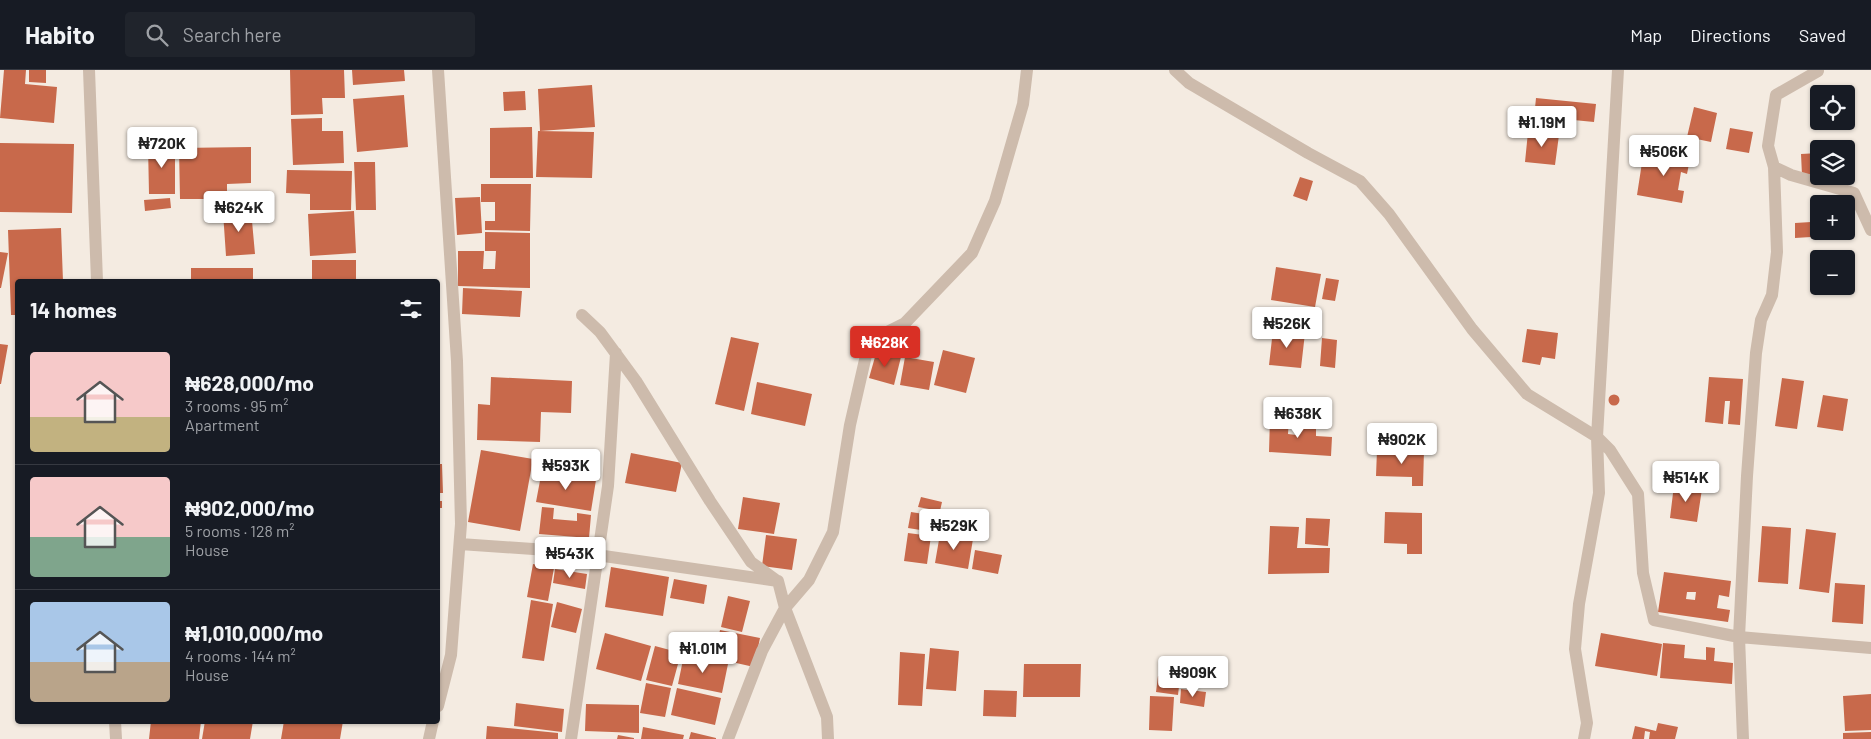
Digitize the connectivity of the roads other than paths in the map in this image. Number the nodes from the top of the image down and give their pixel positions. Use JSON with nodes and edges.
{"nodes":[{"id":1,"x":88,"y":70,"type":"edge"},
{"id":2,"x":438,"y":70,"type":"edge"},
{"id":3,"x":1027,"y":70,"type":"edge"},
{"id":4,"x":1175,"y":70,"type":"edge"},
{"id":5,"x":1618,"y":70,"type":"edge"},
{"id":6,"x":1818,"y":71,"type":"edge"},
{"id":7,"x":1774,"y":167,"type":"junction"},
{"id":8,"x":1871,"y":230,"type":"edge"},
{"id":9,"x":97,"y":279,"type":"edge"},
{"id":10,"x":582,"y":315,"type":"dead end"},
{"id":11,"x":616,"y":353,"type":"junction"},
{"id":12,"x":1597,"y":437,"type":"junction"},
{"id":13,"x":460,"y":544,"type":"junction"},
{"id":14,"x":599,"y":556,"type":"junction"},
{"id":15,"x":778,"y":581,"type":"junction"},
{"id":16,"x":785,"y":608,"type":"junction"},
{"id":17,"x":1739,"y":637,"type":"junction"},
{"id":18,"x":1871,"y":648,"type":"edge"},
{"id":19,"x":440,"y":698,"type":"edge"},
{"id":20,"x":115,"y":724,"type":"edge"},
{"id":21,"x":433,"y":724,"type":"edge"},
{"id":22,"x":116,"y":739,"type":"edge"},
{"id":23,"x":429,"y":739,"type":"edge"},
{"id":24,"x":571,"y":739,"type":"edge"},
{"id":25,"x":728,"y":739,"type":"edge"},
{"id":26,"x":828,"y":739,"type":"edge"},
{"id":27,"x":1584,"y":739,"type":"edge"},
{"id":28,"x":1743,"y":739,"type":"edge"}],
"edges":[{"from":1,"to":9,"type":"street"},
{"from":2,"to":13,"type":"street"},
{"from":3,"to":16,"type":"street"},
{"from":4,"to":12,"type":"street"},
{"from":5,"to":12,"type":"street"},
{"from":6,"to":7,"type":"street"},
{"from":7,"to":8,"type":"street"},
{"from":7,"to":17,"type":"street"},
{"from":10,"to":11,"type":"street"},
{"from":11,"to":14,"type":"street"},
{"from":11,"to":15,"type":"street"},
{"from":12,"to":17,"type":"street"},
{"from":12,"to":27,"type":"street"},
{"from":13,"to":14,"type":"street"},
{"from":13,"to":19,"type":"street"},
{"from":14,"to":15,"type":"street"},
{"from":14,"to":24,"type":"street"},
{"from":15,"to":16,"type":"street"},
{"from":16,"to":25,"type":"street"},
{"from":16,"to":26,"type":"street"},
{"from":17,"to":18,"type":"street"},
{"from":17,"to":28,"type":"street"},
{"from":20,"to":22,"type":"street"},
{"from":21,"to":23,"type":"street"}]}
